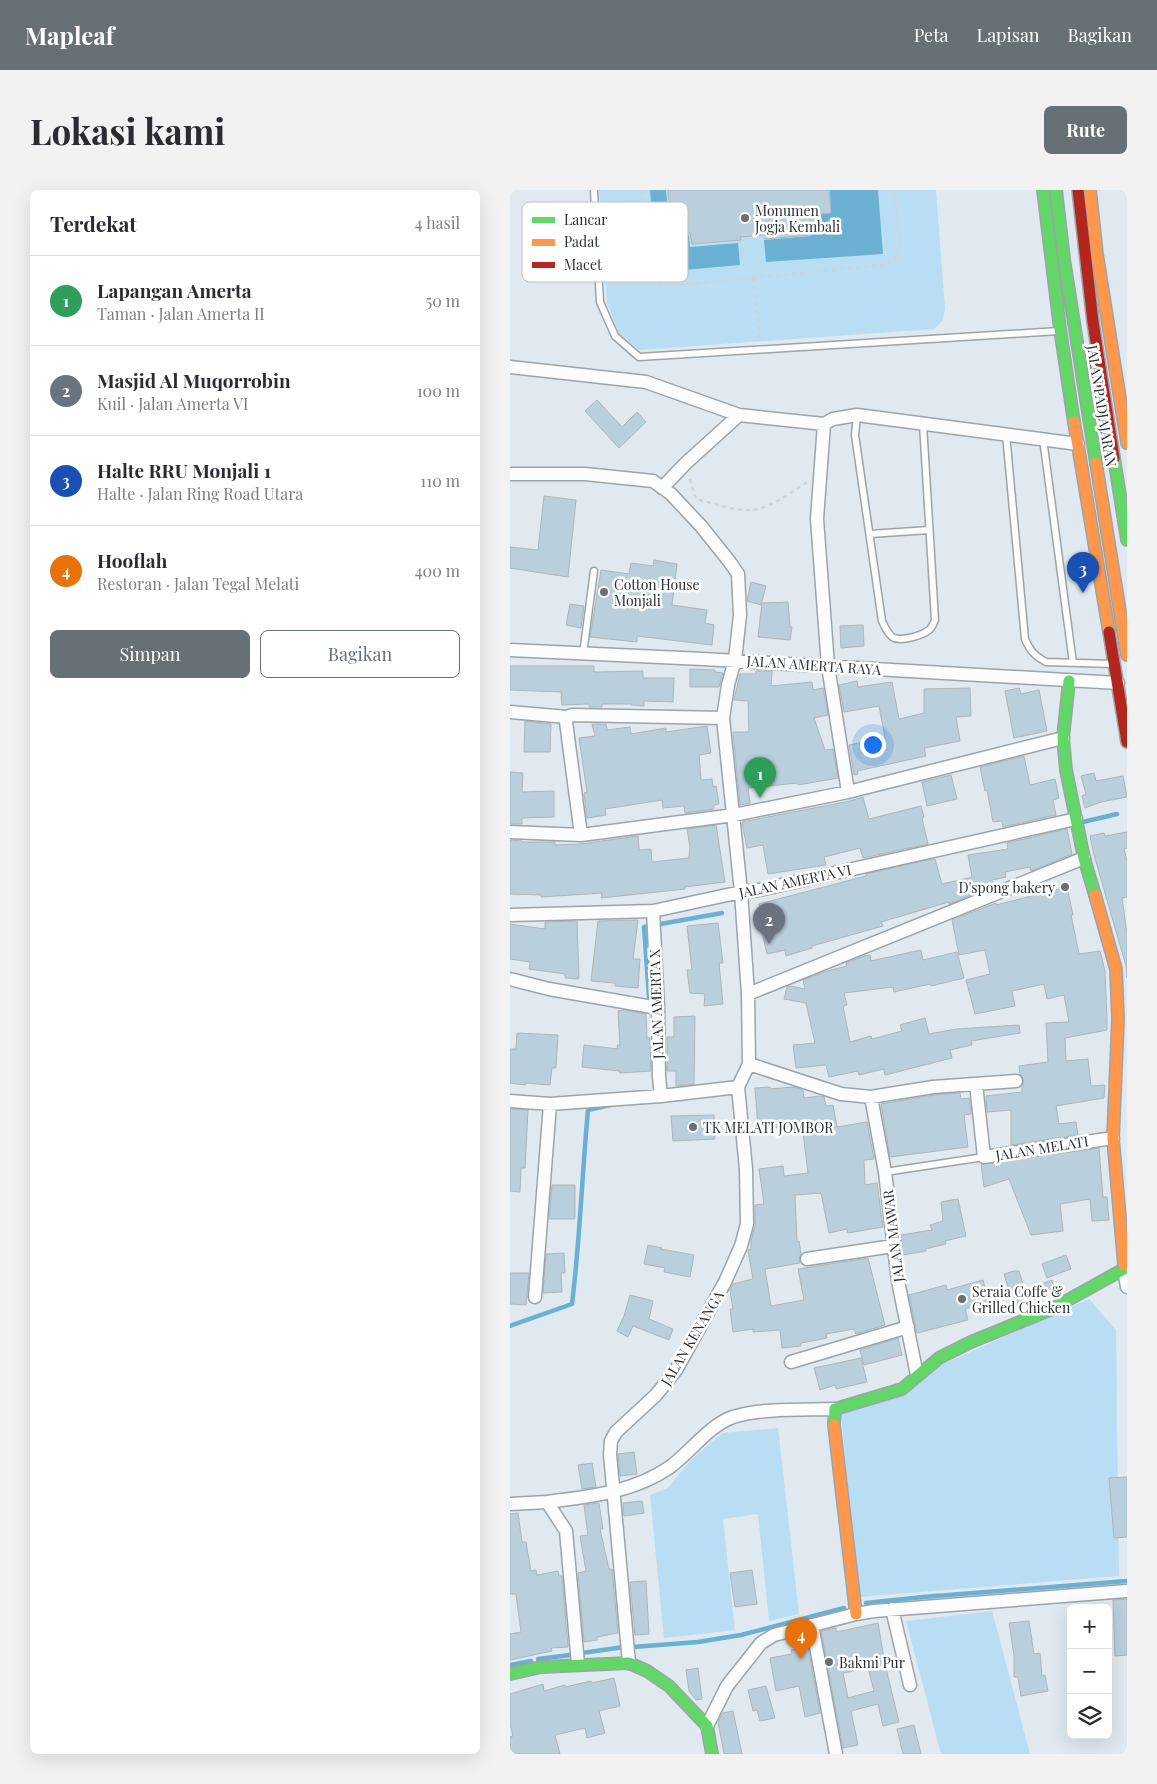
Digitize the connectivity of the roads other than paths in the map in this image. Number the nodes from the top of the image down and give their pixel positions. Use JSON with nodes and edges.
{"nodes":[{"id":1,"x":1043,"y":190,"type":"edge"},
{"id":2,"x":1056,"y":190,"type":"edge"},
{"id":3,"x":1078,"y":190,"type":"edge"},
{"id":4,"x":1090,"y":190,"type":"edge"},
{"id":5,"x":599,"y":282,"type":"edge"},
{"id":6,"x":1061,"y":330,"type":"junction"},
{"id":7,"x":1075,"y":330,"type":"junction"},
{"id":8,"x":1114,"y":359,"type":"junction"},
{"id":9,"x":1099,"y":361,"type":"junction"},
{"id":10,"x":510,"y":367,"type":"edge"},
{"id":11,"x":739,"y":415,"type":"junction"},
{"id":12,"x":857,"y":415,"type":"junction"},
{"id":13,"x":824,"y":424,"type":"junction"},
{"id":14,"x":923,"y":424,"type":"junction"},
{"id":15,"x":1006,"y":434,"type":"junction"},
{"id":16,"x":1043,"y":439,"type":"junction"},
{"id":17,"x":1127,"y":443,"type":"edge"},
{"id":18,"x":1078,"y":444,"type":"junction"},
{"id":19,"x":510,"y":474,"type":"edge"},
{"id":20,"x":662,"y":488,"type":"junction"},
{"id":21,"x":929,"y":530,"type":"junction"},
{"id":22,"x":870,"y":534,"type":"junction"},
{"id":23,"x":1127,"y":540,"type":"edge"},
{"id":24,"x":594,"y":571,"type":"dead end"},
{"id":25,"x":510,"y":650,"type":"edge"},
{"id":26,"x":583,"y":654,"type":"junction"},
{"id":27,"x":1127,"y":655,"type":"edge"},
{"id":28,"x":735,"y":660,"type":"junction"},
{"id":29,"x":1073,"y":663,"type":"junction"},
{"id":30,"x":1114,"y":664,"type":"junction"},
{"id":31,"x":828,"y":666,"type":"junction"},
{"id":32,"x":1069,"y":680,"type":"junction"},
{"id":33,"x":1118,"y":683,"type":"junction"},
{"id":34,"x":510,"y":712,"type":"edge"},
{"id":35,"x":567,"y":717,"type":"junction"},
{"id":36,"x":723,"y":718,"type":"junction"},
{"id":37,"x":1064,"y":738,"type":"junction"},
{"id":38,"x":1127,"y":742,"type":"edge"},
{"id":39,"x":848,"y":792,"type":"junction"},
{"id":40,"x":734,"y":815,"type":"junction"},
{"id":41,"x":1076,"y":819,"type":"junction"},
{"id":42,"x":510,"y":832,"type":"edge"},
{"id":43,"x":581,"y":835,"type":"junction"},
{"id":44,"x":1084,"y":858,"type":"junction"},
{"id":45,"x":741,"y":892,"type":"junction"},
{"id":46,"x":653,"y":911,"type":"junction"},
{"id":47,"x":510,"y":915,"type":"edge"},
{"id":48,"x":510,"y":979,"type":"edge"},
{"id":49,"x":748,"y":994,"type":"junction"},
{"id":50,"x":658,"y":1008,"type":"junction"},
{"id":51,"x":749,"y":1064,"type":"junction"},
{"id":52,"x":1016,"y":1081,"type":"dead end"},
{"id":53,"x":976,"y":1084,"type":"junction"},
{"id":54,"x":738,"y":1087,"type":"junction"},
{"id":55,"x":661,"y":1096,"type":"junction"},
{"id":56,"x":871,"y":1097,"type":"junction"},
{"id":57,"x":510,"y":1101,"type":"edge"},
{"id":58,"x":550,"y":1104,"type":"junction"},
{"id":59,"x":1113,"y":1138,"type":"junction"},
{"id":60,"x":984,"y":1157,"type":"junction"},
{"id":61,"x":1122,"y":1165,"type":"edge"},
{"id":62,"x":886,"y":1172,"type":"junction"},
{"id":63,"x":893,"y":1246,"type":"junction"},
{"id":64,"x":807,"y":1259,"type":"dead end"},
{"id":65,"x":1124,"y":1268,"type":"junction"},
{"id":66,"x":1127,"y":1287,"type":"edge"},
{"id":67,"x":535,"y":1297,"type":"dead end"},
{"id":68,"x":908,"y":1327,"type":"junction"},
{"id":69,"x":791,"y":1362,"type":"dead end"},
{"id":70,"x":917,"y":1375,"type":"junction"},
{"id":71,"x":835,"y":1409,"type":"junction"},
{"id":72,"x":613,"y":1493,"type":"junction"},
{"id":73,"x":547,"y":1502,"type":"junction"},
{"id":74,"x":510,"y":1504,"type":"edge"},
{"id":75,"x":1127,"y":1591,"type":"edge"},
{"id":76,"x":892,"y":1609,"type":"junction"},
{"id":77,"x":856,"y":1614,"type":"junction"},
{"id":78,"x":812,"y":1625,"type":"junction"},
{"id":79,"x":629,"y":1663,"type":"junction"},
{"id":80,"x":578,"y":1664,"type":"junction"},
{"id":81,"x":510,"y":1674,"type":"edge"},
{"id":82,"x":910,"y":1685,"type":"dead end"},
{"id":83,"x":707,"y":1726,"type":"junction"},
{"id":84,"x":712,"y":1754,"type":"edge"},
{"id":85,"x":836,"y":1754,"type":"edge"}],
"edges":[{"from":1,"to":6,"type":"main road"},
{"from":2,"to":7,"type":"main road","name":"JALAN PADJAJARAN"},
{"from":3,"to":9,"type":"main road","name":"JALAN PADJAJARAN"},
{"from":4,"to":8,"type":"main road"},
{"from":5,"to":6,"type":"lane"},
{"from":6,"to":7,"type":"lane"},
{"from":6,"to":18,"type":"main road"},
{"from":7,"to":27,"type":"main road","name":"JALAN PADJAJARAN"},
{"from":8,"to":9,"type":"main road"},
{"from":8,"to":17,"type":"main road"},
{"from":9,"to":23,"type":"main road","name":"JALAN PADJAJARAN"},
{"from":10,"to":11,"type":"street"},
{"from":11,"to":13,"type":"street"},
{"from":11,"to":20,"type":"street"},
{"from":12,"to":13,"type":"street"},
{"from":12,"to":14,"type":"street"},
{"from":12,"to":22,"type":"lane"},
{"from":13,"to":31,"type":"street"},
{"from":14,"to":15,"type":"street"},
{"from":14,"to":21,"type":"lane"},
{"from":15,"to":16,"type":"street"},
{"from":15,"to":29,"type":"lane"},
{"from":16,"to":18,"type":"street"},
{"from":16,"to":29,"type":"lane"},
{"from":18,"to":30,"type":"main road"},
{"from":19,"to":20,"type":"street"},
{"from":20,"to":28,"type":"street"},
{"from":21,"to":22,"type":"lane"},
{"from":21,"to":22,"type":"lane"},
{"from":24,"to":26,"type":"lane"},
{"from":25,"to":26,"type":"street","name":"JALAN AMERTA RAYA"},
{"from":26,"to":28,"type":"street","name":"JALAN AMERTA RAYA"},
{"from":28,"to":31,"type":"street","name":"JALAN AMERTA RAYA"},
{"from":28,"to":36,"type":"street"},
{"from":29,"to":30,"type":"lane"},
{"from":30,"to":33,"type":"main road"},
{"from":31,"to":32,"type":"street","name":"JALAN AMERTA RAYA"},
{"from":31,"to":39,"type":"street"},
{"from":32,"to":33,"type":"street","name":"JALAN AMERTA RAYA"},
{"from":32,"to":37,"type":"main road"},
{"from":33,"to":38,"type":"main road"},
{"from":34,"to":35,"type":"street"},
{"from":35,"to":36,"type":"street"},
{"from":35,"to":43,"type":"street"},
{"from":36,"to":40,"type":"street"},
{"from":37,"to":39,"type":"street"},
{"from":37,"to":41,"type":"main road"},
{"from":39,"to":40,"type":"street"},
{"from":40,"to":43,"type":"street"},
{"from":40,"to":45,"type":"street"},
{"from":41,"to":44,"type":"main road"},
{"from":41,"to":45,"type":"street","name":"JALAN AMERTA VI"},
{"from":42,"to":43,"type":"street"},
{"from":44,"to":49,"type":"street"},
{"from":44,"to":59,"type":"main road"},
{"from":45,"to":46,"type":"street","name":"JALAN AMERTA VI"},
{"from":45,"to":49,"type":"street"},
{"from":46,"to":47,"type":"street","name":"JALAN AMERTA VI"},
{"from":46,"to":50,"type":"street","name":"JALAN AMERTA X"},
{"from":48,"to":50,"type":"street"},
{"from":49,"to":51,"type":"street"},
{"from":50,"to":55,"type":"street","name":"JALAN AMERTA X"},
{"from":51,"to":54,"type":"street"},
{"from":51,"to":56,"type":"street"},
{"from":52,"to":53,"type":"street"},
{"from":53,"to":56,"type":"street"},
{"from":53,"to":60,"type":"street","name":"JALAN MELATI"},
{"from":54,"to":55,"type":"street"},
{"from":54,"to":72,"type":"street","name":"JALAN KENANGA"},
{"from":55,"to":58,"type":"street"},
{"from":56,"to":62,"type":"street","name":"JALAN MAWAR"},
{"from":57,"to":58,"type":"street"},
{"from":58,"to":67,"type":"street"},
{"from":59,"to":60,"type":"street","name":"JALAN MELATI"},
{"from":59,"to":61,"type":"main road"},
{"from":60,"to":62,"type":"lane"},
{"from":61,"to":65,"type":"main road"},
{"from":62,"to":63,"type":"street","name":"JALAN MAWAR"},
{"from":63,"to":64,"type":"street"},
{"from":63,"to":68,"type":"street","name":"JALAN MAWAR"},
{"from":65,"to":66,"type":"street"},
{"from":65,"to":70,"type":"main road"},
{"from":68,"to":69,"type":"street"},
{"from":68,"to":70,"type":"street","name":"JALAN MAWAR"},
{"from":70,"to":71,"type":"main road"},
{"from":71,"to":72,"type":"street"},
{"from":71,"to":77,"type":"main road"},
{"from":72,"to":73,"type":"street"},
{"from":72,"to":79,"type":"street","name":"JALAN KENANGA"},
{"from":73,"to":74,"type":"street"},
{"from":73,"to":80,"type":"street"},
{"from":75,"to":76,"type":"street"},
{"from":76,"to":77,"type":"street"},
{"from":76,"to":82,"type":"street"},
{"from":77,"to":78,"type":"street"},
{"from":78,"to":83,"type":"street"},
{"from":78,"to":85,"type":"street"},
{"from":79,"to":80,"type":"main road"},
{"from":79,"to":83,"type":"main road"},
{"from":80,"to":81,"type":"main road"},
{"from":83,"to":84,"type":"main road"}]}
